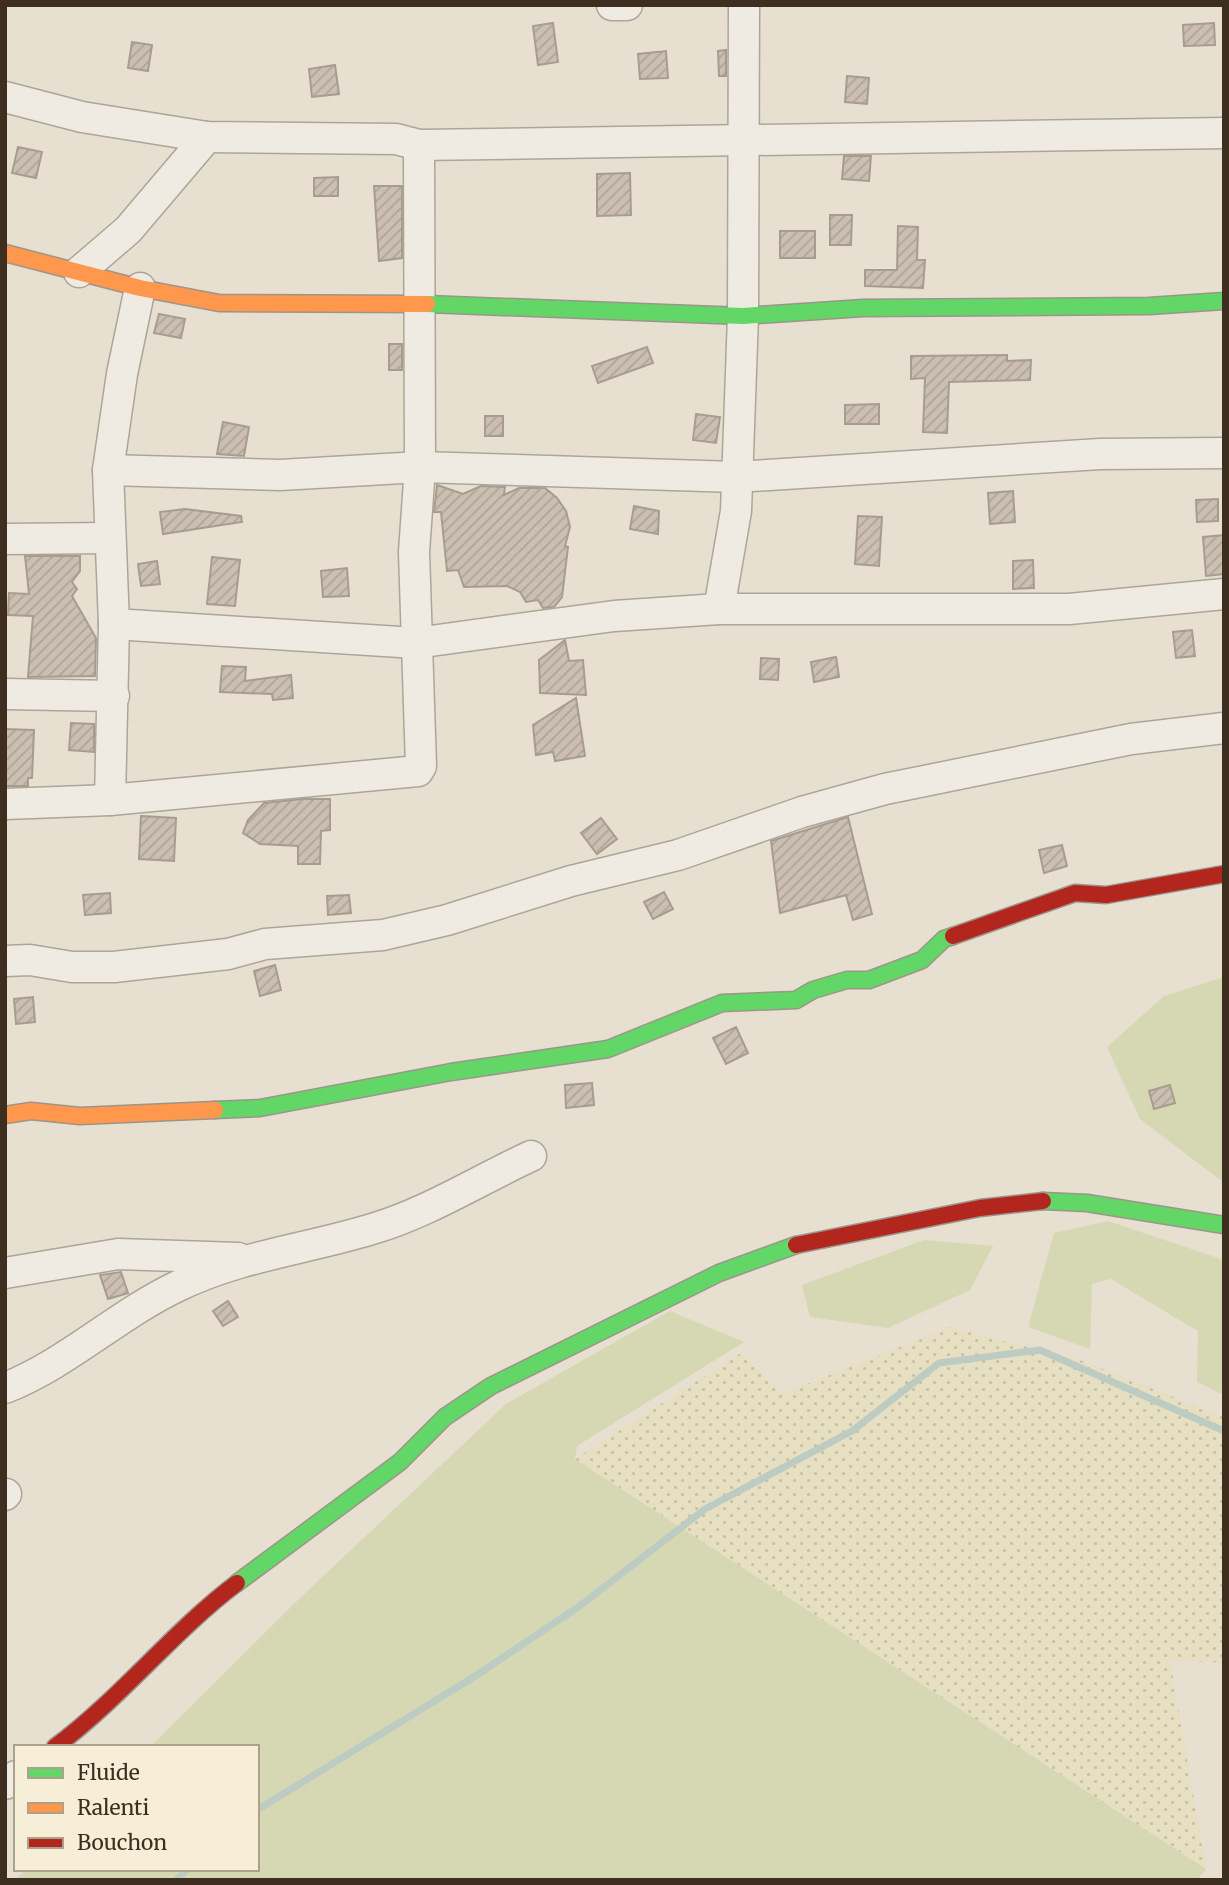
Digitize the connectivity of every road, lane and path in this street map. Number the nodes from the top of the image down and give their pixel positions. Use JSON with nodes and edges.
{"nodes":[{"id":1,"x":612,"y":5,"type":"edge"},
{"id":2,"x":627,"y":5,"type":"edge"},
{"id":3,"x":744,"y":5,"type":"edge"},
{"id":4,"x":5,"y":97,"type":"edge"},
{"id":5,"x":1224,"y":133,"type":"edge"},
{"id":6,"x":207,"y":136,"type":"junction"},
{"id":7,"x":745,"y":142,"type":"junction"},
{"id":8,"x":419,"y":145,"type":"junction"},
{"id":9,"x":5,"y":253,"type":"edge"},
{"id":10,"x":79,"y":272,"type":"junction"},
{"id":11,"x":140,"y":288,"type":"junction"},
{"id":12,"x":1224,"y":301,"type":"edge"},
{"id":13,"x":419,"y":304,"type":"junction"},
{"id":14,"x":743,"y":316,"type":"junction"},
{"id":15,"x":1224,"y":453,"type":"edge"},
{"id":16,"x":420,"y":467,"type":"junction"},
{"id":17,"x":108,"y":470,"type":"junction"},
{"id":18,"x":736,"y":477,"type":"junction"},
{"id":19,"x":109,"y":538,"type":"junction"},
{"id":20,"x":5,"y":539,"type":"edge"},
{"id":21,"x":1224,"y":594,"type":"edge"},
{"id":22,"x":719,"y":609,"type":"junction"},
{"id":23,"x":114,"y":624,"type":"junction"},
{"id":24,"x":416,"y":643,"type":"junction"},
{"id":25,"x":5,"y":694,"type":"edge"},
{"id":26,"x":114,"y":696,"type":"junction"},
{"id":27,"x":1224,"y":728,"type":"edge"},
{"id":28,"x":110,"y":800,"type":"junction"},
{"id":29,"x":5,"y":804,"type":"edge"},
{"id":30,"x":1224,"y":874,"type":"edge"},
{"id":31,"x":5,"y":961,"type":"edge"},
{"id":32,"x":5,"y":1115,"type":"edge"},
{"id":33,"x":531,"y":1156,"type":"dead end"},
{"id":34,"x":1224,"y":1225,"type":"edge"},
{"id":35,"x":249,"y":1258,"type":"junction"},
{"id":36,"x":5,"y":1273,"type":"edge"},
{"id":37,"x":5,"y":1388,"type":"edge"},
{"id":38,"x":58,"y":1745,"type":"edge"}],
"edges":[{"from":1,"to":2,"type":"street"},
{"from":3,"to":7,"type":"street"},
{"from":4,"to":6,"type":"street"},
{"from":5,"to":7,"type":"street"},
{"from":6,"to":8,"type":"street"},
{"from":6,"to":10,"type":"street"},
{"from":7,"to":8,"type":"street"},
{"from":7,"to":14,"type":"street"},
{"from":8,"to":13,"type":"street"},
{"from":9,"to":10,"type":"street"},
{"from":10,"to":11,"type":"street"},
{"from":11,"to":13,"type":"street"},
{"from":11,"to":17,"type":"street"},
{"from":12,"to":14,"type":"street"},
{"from":13,"to":14,"type":"street"},
{"from":13,"to":16,"type":"street"},
{"from":14,"to":18,"type":"street"},
{"from":15,"to":18,"type":"street"},
{"from":16,"to":17,"type":"street"},
{"from":16,"to":18,"type":"street"},
{"from":16,"to":24,"type":"street"},
{"from":17,"to":19,"type":"street"},
{"from":18,"to":22,"type":"street"},
{"from":19,"to":20,"type":"street"},
{"from":19,"to":23,"type":"street"},
{"from":21,"to":22,"type":"street"},
{"from":22,"to":24,"type":"street"},
{"from":23,"to":24,"type":"street"},
{"from":23,"to":26,"type":"street"},
{"from":24,"to":28,"type":"street"},
{"from":25,"to":26,"type":"street"},
{"from":26,"to":28,"type":"street"},
{"from":27,"to":31,"type":"street"},
{"from":28,"to":29,"type":"street"},
{"from":30,"to":32,"type":"street"},
{"from":33,"to":35,"type":"street"},
{"from":34,"to":38,"type":"street"},
{"from":35,"to":36,"type":"street"},
{"from":35,"to":37,"type":"street"}]}
